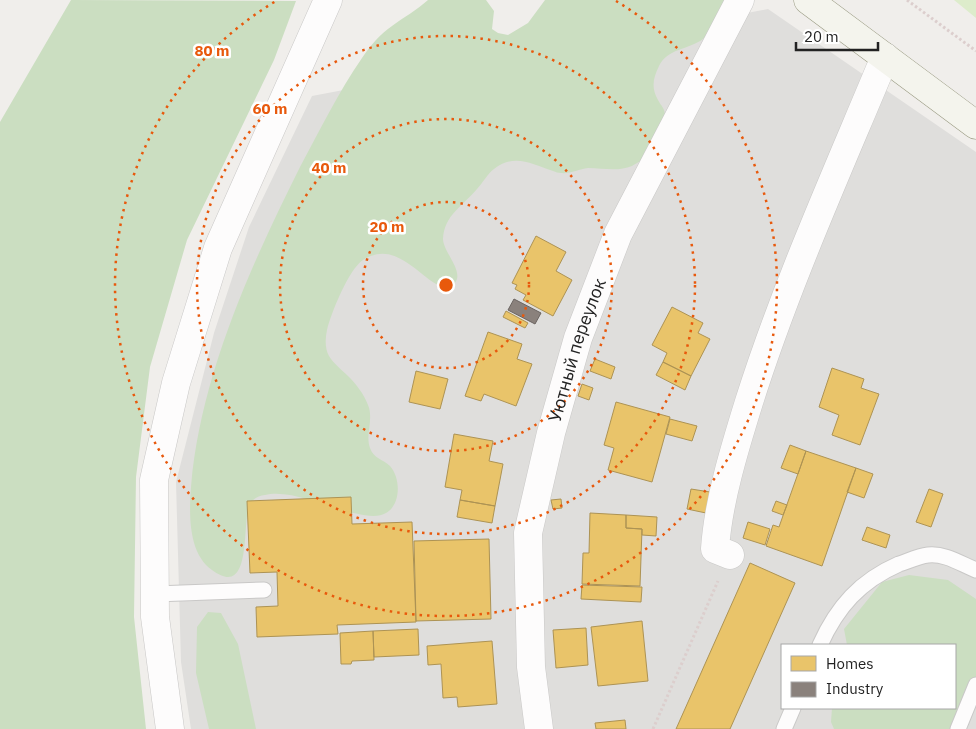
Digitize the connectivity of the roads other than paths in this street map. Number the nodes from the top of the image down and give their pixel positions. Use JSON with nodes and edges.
{"nodes":[{"id":1,"x":328,"y":0,"type":"edge"},
{"id":2,"x":740,"y":0,"type":"edge"},
{"id":3,"x":808,"y":0,"type":"edge"},
{"id":4,"x":885,"y":57,"type":"junction"},
{"id":5,"x":976,"y":125,"type":"edge"},
{"id":6,"x":730,"y":555,"type":"road end"},
{"id":7,"x":976,"y":570,"type":"edge"},
{"id":8,"x":264,"y":590,"type":"dead end"},
{"id":9,"x":155,"y":594,"type":"junction"},
{"id":10,"x":820,"y":644,"type":"edge"},
{"id":11,"x":976,"y":685,"type":"edge"},
{"id":12,"x":793,"y":709,"type":"edge"},
{"id":13,"x":170,"y":729,"type":"edge"},
{"id":14,"x":539,"y":729,"type":"edge"},
{"id":15,"x":784,"y":729,"type":"edge"},
{"id":16,"x":958,"y":729,"type":"edge"}],
"edges":[{"from":1,"to":9,"type":"street"},
{"from":2,"to":14,"type":"street","name":"Уютный переулок"},
{"from":3,"to":4,"type":"street"},
{"from":4,"to":5,"type":"street"},
{"from":4,"to":6,"type":"street"},
{"from":7,"to":10,"type":"lane"},
{"from":8,"to":9,"type":"lane"},
{"from":9,"to":13,"type":"street"},
{"from":11,"to":16,"type":"lane"},
{"from":12,"to":15,"type":"lane"}]}
